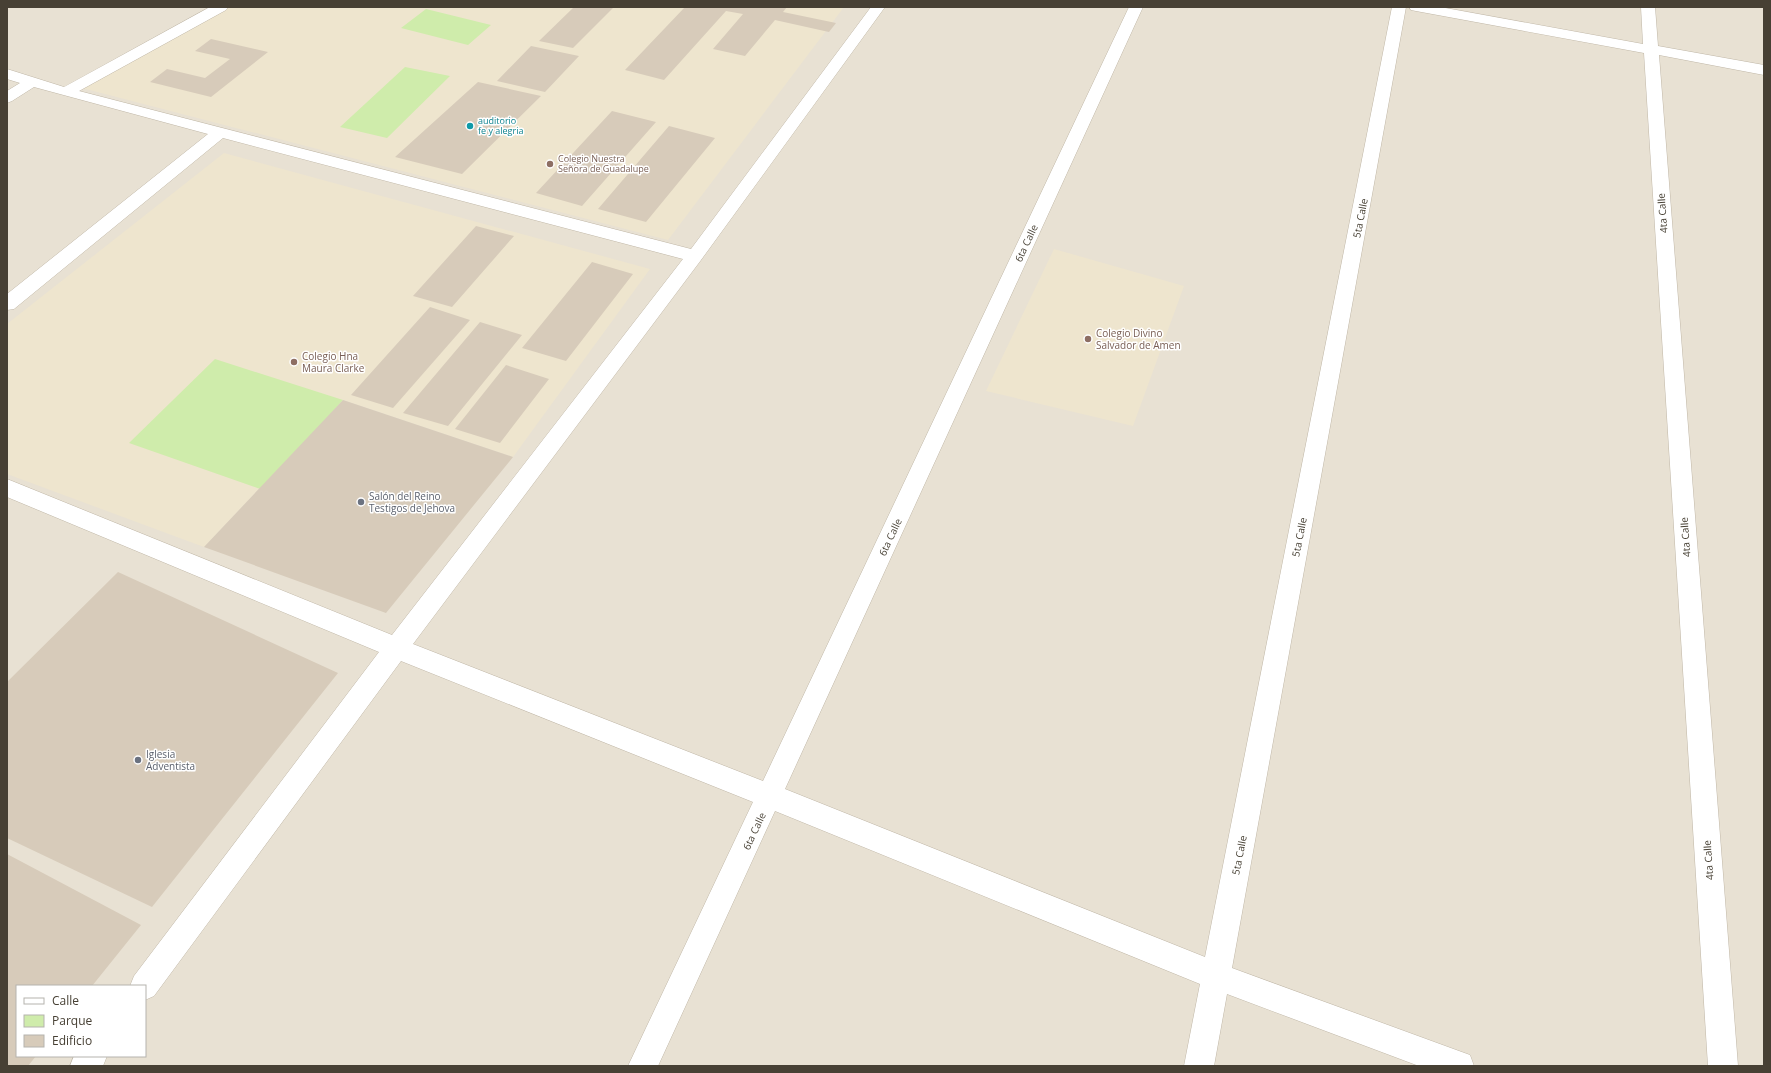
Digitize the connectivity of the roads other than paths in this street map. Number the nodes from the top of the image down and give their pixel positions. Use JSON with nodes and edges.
{"nodes":[{"id":1,"x":221,"y":7,"type":"edge"},
{"id":2,"x":878,"y":7,"type":"edge"},
{"id":3,"x":1136,"y":7,"type":"edge"},
{"id":4,"x":1399,"y":7,"type":"edge"},
{"id":5,"x":1416,"y":7,"type":"edge"},
{"id":6,"x":1648,"y":7,"type":"edge"},
{"id":7,"x":1651,"y":50,"type":"junction"},
{"id":8,"x":1764,"y":70,"type":"edge"},
{"id":9,"x":7,"y":74,"type":"edge"},
{"id":10,"x":32,"y":82,"type":"junction"},
{"id":11,"x":65,"y":92,"type":"junction"},
{"id":12,"x":7,"y":98,"type":"edge"},
{"id":13,"x":221,"y":132,"type":"junction"},
{"id":14,"x":695,"y":256,"type":"junction"},
{"id":15,"x":7,"y":304,"type":"edge"},
{"id":16,"x":7,"y":488,"type":"edge"},
{"id":17,"x":396,"y":648,"type":"junction"},
{"id":18,"x":770,"y":796,"type":"junction"},
{"id":19,"x":1216,"y":976,"type":"junction"},
{"id":20,"x":145,"y":985,"type":"edge"},
{"id":21,"x":91,"y":1057,"type":"edge"},
{"id":22,"x":85,"y":1066,"type":"edge"},
{"id":23,"x":644,"y":1066,"type":"edge"},
{"id":24,"x":1199,"y":1066,"type":"edge"},
{"id":25,"x":1459,"y":1066,"type":"edge"},
{"id":26,"x":1723,"y":1066,"type":"edge"}],
"edges":[{"from":1,"to":11,"type":"street"},
{"from":2,"to":14,"type":"street"},
{"from":3,"to":18,"type":"street","name":"6ta Calle"},
{"from":4,"to":19,"type":"street","name":"5ta Calle"},
{"from":5,"to":7,"type":"street"},
{"from":6,"to":7,"type":"street","name":"4ta Calle"},
{"from":7,"to":8,"type":"street"},
{"from":7,"to":26,"type":"street","name":"4ta Calle"},
{"from":9,"to":10,"type":"street"},
{"from":10,"to":11,"type":"street"},
{"from":10,"to":12,"type":"street"},
{"from":11,"to":13,"type":"street"},
{"from":13,"to":14,"type":"street"},
{"from":13,"to":15,"type":"street"},
{"from":14,"to":17,"type":"street"},
{"from":16,"to":17,"type":"street"},
{"from":17,"to":18,"type":"street"},
{"from":17,"to":20,"type":"street"},
{"from":18,"to":19,"type":"street"},
{"from":18,"to":23,"type":"street","name":"6ta Calle"},
{"from":19,"to":24,"type":"street","name":"5ta Calle"},
{"from":19,"to":25,"type":"street"},
{"from":21,"to":22,"type":"street"}]}
